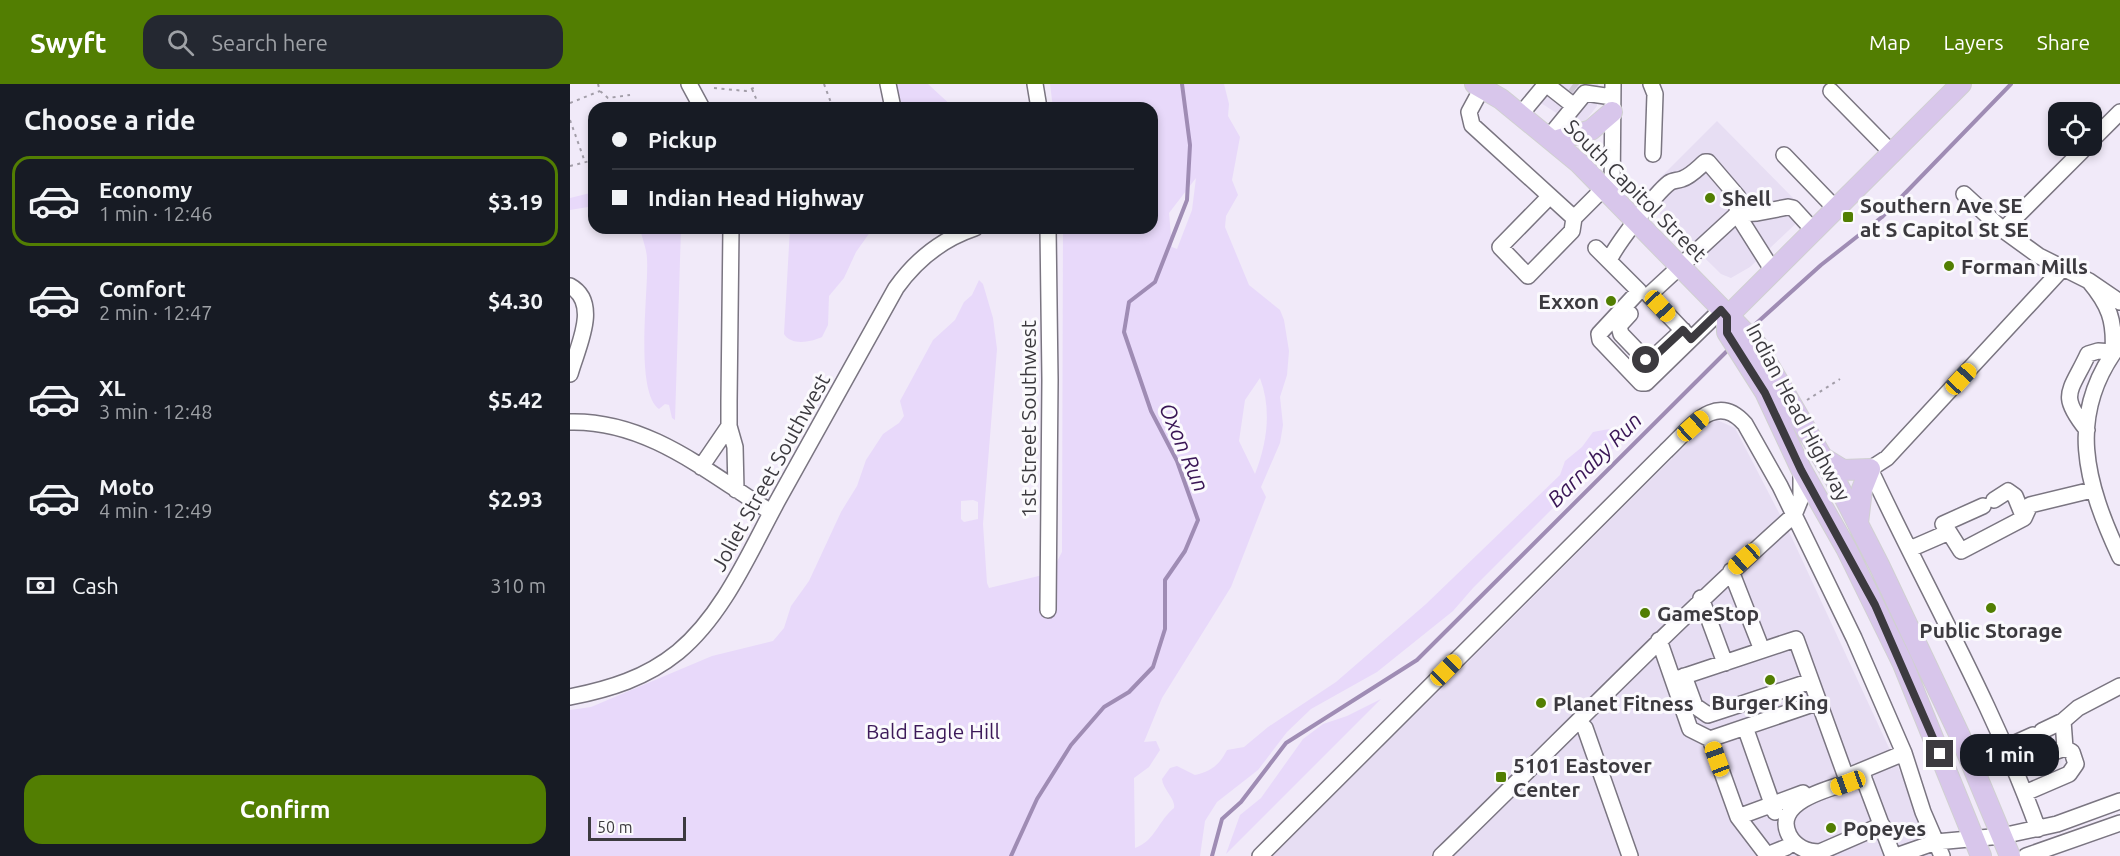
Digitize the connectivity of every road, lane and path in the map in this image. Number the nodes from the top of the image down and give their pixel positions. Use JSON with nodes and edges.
{"nodes":[{"id":1,"x":598,"y":84,"type":"edge"},
{"id":2,"x":689,"y":84,"type":"edge"},
{"id":3,"x":824,"y":84,"type":"edge"},
{"id":4,"x":888,"y":84,"type":"edge"},
{"id":5,"x":1035,"y":84,"type":"edge"},
{"id":6,"x":1652,"y":84,"type":"edge"},
{"id":7,"x":1479,"y":86,"type":"edge"},
{"id":8,"x":1957,"y":86,"type":"edge"},
{"id":9,"x":756,"y":87,"type":"dead end"},
{"id":10,"x":714,"y":88,"type":"dead end"},
{"id":11,"x":1583,"y":88,"type":"edge"},
{"id":12,"x":752,"y":89,"type":"junction"},
{"id":13,"x":1831,"y":91,"type":"dead end"},
{"id":14,"x":600,"y":92,"type":"junction"},
{"id":15,"x":630,"y":95,"type":"dead end"},
{"id":16,"x":1612,"y":98,"type":"edge"},
{"id":17,"x":699,"y":102,"type":"edge"},
{"id":18,"x":757,"y":102,"type":"edge"},
{"id":19,"x":832,"y":102,"type":"edge"},
{"id":20,"x":892,"y":102,"type":"edge"},
{"id":21,"x":1038,"y":102,"type":"edge"},
{"id":22,"x":570,"y":103,"type":"edge"},
{"id":23,"x":1574,"y":106,"type":"junction"},
{"id":24,"x":2120,"y":112,"type":"edge"},
{"id":25,"x":1521,"y":114,"type":"junction"},
{"id":26,"x":570,"y":120,"type":"edge"},
{"id":27,"x":2102,"y":130,"type":"edge"},
{"id":28,"x":1552,"y":139,"type":"junction"},
{"id":29,"x":1892,"y":153,"type":"junction"},
{"id":30,"x":1653,"y":154,"type":"dead end"},
{"id":31,"x":1784,"y":155,"type":"dead end"},
{"id":32,"x":2077,"y":156,"type":"edge"},
{"id":33,"x":588,"y":161,"type":"edge"},
{"id":34,"x":585,"y":162,"type":"junction"},
{"id":35,"x":570,"y":166,"type":"edge"},
{"id":36,"x":1608,"y":192,"type":"junction"},
{"id":37,"x":1964,"y":194,"type":"dead end"},
{"id":38,"x":1550,"y":196,"type":"junction"},
{"id":39,"x":1836,"y":209,"type":"junction"},
{"id":40,"x":1737,"y":214,"type":"junction"},
{"id":41,"x":1574,"y":218,"type":"junction"},
{"id":42,"x":1637,"y":222,"type":"junction"},
{"id":43,"x":2003,"y":230,"type":"junction"},
{"id":44,"x":1814,"y":231,"type":"junction"},
{"id":45,"x":731,"y":234,"type":"edge"},
{"id":46,"x":963,"y":234,"type":"edge"},
{"id":47,"x":1048,"y":234,"type":"edge"},
{"id":48,"x":1596,"y":248,"type":"dead end"},
{"id":49,"x":1609,"y":261,"type":"junction"},
{"id":50,"x":1680,"y":267,"type":"junction"},
{"id":51,"x":2063,"y":268,"type":"junction"},
{"id":52,"x":1773,"y":271,"type":"junction"},
{"id":53,"x":2089,"y":281,"type":"junction"},
{"id":54,"x":570,"y":286,"type":"edge"},
{"id":55,"x":1649,"y":295,"type":"junction"},
{"id":56,"x":2120,"y":302,"type":"edge"},
{"id":57,"x":1728,"y":321,"type":"junction"},
{"id":58,"x":1687,"y":334,"type":"junction"},
{"id":59,"x":2116,"y":348,"type":"edge"},
{"id":60,"x":1752,"y":353,"type":"junction"},
{"id":61,"x":1646,"y":360,"type":"junction"},
{"id":62,"x":570,"y":374,"type":"edge"},
{"id":63,"x":1633,"y":375,"type":"junction"},
{"id":64,"x":1840,"y":379,"type":"dead end"},
{"id":65,"x":1802,"y":404,"type":"dead end"},
{"id":66,"x":570,"y":422,"type":"edge"},
{"id":67,"x":729,"y":426,"type":"junction"},
{"id":68,"x":2087,"y":430,"type":"junction"},
{"id":69,"x":1820,"y":456,"type":"junction"},
{"id":70,"x":701,"y":467,"type":"junction"},
{"id":71,"x":1801,"y":470,"type":"junction"},
{"id":72,"x":1870,"y":470,"type":"junction"},
{"id":73,"x":736,"y":490,"type":"junction"},
{"id":74,"x":2092,"y":490,"type":"junction"},
{"id":75,"x":771,"y":512,"type":"junction"},
{"id":76,"x":1794,"y":515,"type":"junction"},
{"id":77,"x":2024,"y":518,"type":"junction"},
{"id":78,"x":1858,"y":523,"type":"junction"},
{"id":79,"x":1946,"y":528,"type":"junction"},
{"id":80,"x":1910,"y":549,"type":"junction"},
{"id":81,"x":2120,"y":556,"type":"edge"},
{"id":82,"x":1731,"y":571,"type":"junction"},
{"id":83,"x":1701,"y":598,"type":"junction"},
{"id":84,"x":1048,"y":610,"type":"dead end"},
{"id":85,"x":1659,"y":640,"type":"junction"},
{"id":86,"x":1762,"y":651,"type":"junction"},
{"id":87,"x":1725,"y":663,"type":"junction"},
{"id":88,"x":1678,"y":678,"type":"junction"},
{"id":89,"x":1811,"y":681,"type":"junction"},
{"id":90,"x":2120,"y":686,"type":"edge"},
{"id":91,"x":570,"y":697,"type":"edge"},
{"id":92,"x":1819,"y":702,"type":"junction"},
{"id":93,"x":2063,"y":721,"type":"junction"},
{"id":94,"x":1579,"y":722,"type":"junction"},
{"id":95,"x":1745,"y":727,"type":"junction"},
{"id":96,"x":1710,"y":739,"type":"junction"},
{"id":97,"x":2004,"y":748,"type":"junction"},
{"id":98,"x":2065,"y":748,"type":"junction"},
{"id":99,"x":1904,"y":753,"type":"junction"},
{"id":100,"x":2013,"y":767,"type":"junction"},
{"id":101,"x":1862,"y":775,"type":"junction"},
{"id":102,"x":1845,"y":777,"type":"junction"},
{"id":103,"x":2025,"y":793,"type":"junction"},
{"id":104,"x":2120,"y":801,"type":"edge"},
{"id":105,"x":1772,"y":805,"type":"junction"},
{"id":106,"x":1738,"y":817,"type":"junction"},
{"id":107,"x":2120,"y":823,"type":"edge"},
{"id":108,"x":1882,"y":825,"type":"junction"},
{"id":109,"x":2038,"y":829,"type":"junction"},
{"id":110,"x":2002,"y":836,"type":"junction"},
{"id":111,"x":1977,"y":848,"type":"edge"},
{"id":112,"x":1939,"y":849,"type":"edge"},
{"id":113,"x":1789,"y":852,"type":"edge"},
{"id":114,"x":2047,"y":853,"type":"edge"},
{"id":115,"x":1768,"y":855,"type":"edge"},
{"id":116,"x":1260,"y":856,"type":"edge"},
{"id":117,"x":1442,"y":856,"type":"edge"},
{"id":118,"x":1630,"y":856,"type":"edge"},
{"id":119,"x":1894,"y":856,"type":"edge"},
{"id":120,"x":2010,"y":856,"type":"edge"},
{"id":121,"x":2026,"y":856,"type":"edge"}],
"edges":[{"from":1,"to":14,"type":"path"},
{"from":2,"to":17,"type":"street"},
{"from":3,"to":19,"type":"path"},
{"from":4,"to":20,"type":"street"},
{"from":5,"to":21,"type":"street"},
{"from":6,"to":30,"type":"street"},
{"from":7,"to":25,"type":"main road","name":"South Capitol Street"},
{"from":7,"to":38,"type":"street"},
{"from":8,"to":29,"type":"main road"},
{"from":9,"to":12,"type":"path"},
{"from":10,"to":12,"type":"path"},
{"from":11,"to":16,"type":"street"},
{"from":11,"to":23,"type":"street"},
{"from":12,"to":18,"type":"path"},
{"from":13,"to":29,"type":"street"},
{"from":14,"to":15,"type":"path"},
{"from":14,"to":22,"type":"path"},
{"from":16,"to":28,"type":"main road"},
{"from":16,"to":36,"type":"street"},
{"from":23,"to":25,"type":"street"},
{"from":23,"to":28,"type":"street"},
{"from":24,"to":27,"type":"street"},
{"from":25,"to":28,"type":"main road","name":"South Capitol Street"},
{"from":26,"to":34,"type":"path"},
{"from":28,"to":36,"type":"main road","name":"South Capitol Street"},
{"from":29,"to":39,"type":"main road"},
{"from":31,"to":39,"type":"street"},
{"from":32,"to":43,"type":"street"},
{"from":33,"to":34,"type":"path"},
{"from":34,"to":35,"type":"path"},
{"from":36,"to":41,"type":"street"},
{"from":36,"to":42,"type":"main road","name":"South Capitol Street"},
{"from":37,"to":43,"type":"street"},
{"from":38,"to":41,"type":"street"},
{"from":38,"to":41,"type":"street"},
{"from":39,"to":44,"type":"main road"},
{"from":40,"to":42,"type":"street"},
{"from":40,"to":44,"type":"street"},
{"from":40,"to":50,"type":"street"},
{"from":40,"to":52,"type":"street"},
{"from":42,"to":49,"type":"street"},
{"from":42,"to":50,"type":"main road","name":"South Capitol Street"},
{"from":43,"to":51,"type":"street"},
{"from":44,"to":52,"type":"main road"},
{"from":45,"to":67,"type":"street"},
{"from":46,"to":75,"type":"street","name":"Joliet Street Southwest"},
{"from":47,"to":84,"type":"street","name":"1st Street Southwest"},
{"from":48,"to":49,"type":"street"},
{"from":49,"to":63,"type":"street"},
{"from":50,"to":55,"type":"street"},
{"from":50,"to":57,"type":"main road","name":"South Capitol Street"},
{"from":51,"to":53,"type":"street"},
{"from":51,"to":72,"type":"street"},
{"from":52,"to":57,"type":"main road"},
{"from":53,"to":56,"type":"street"},
{"from":53,"to":59,"type":"street"},
{"from":54,"to":62,"type":"street"},
{"from":55,"to":58,"type":"street"},
{"from":55,"to":61,"type":"street"},
{"from":57,"to":58,"type":"street"},
{"from":57,"to":60,"type":"main road","name":"Indian Head Highway"},
{"from":58,"to":61,"type":"street"},
{"from":58,"to":63,"type":"street"},
{"from":59,"to":68,"type":"street"},
{"from":59,"to":68,"type":"street"},
{"from":60,"to":69,"type":"main road","name":"Indian Head Highway"},
{"from":60,"to":71,"type":"main road","name":"Indian Head Highway"},
{"from":61,"to":63,"type":"street"},
{"from":64,"to":65,"type":"path"},
{"from":66,"to":70,"type":"street"},
{"from":67,"to":70,"type":"street"},
{"from":67,"to":73,"type":"street"},
{"from":68,"to":74,"type":"street"},
{"from":69,"to":72,"type":"main road"},
{"from":69,"to":78,"type":"main road","name":"Indian Head Highway"},
{"from":70,"to":73,"type":"street"},
{"from":71,"to":76,"type":"street"},
{"from":71,"to":111,"type":"main road","name":"Indian Head Highway"},
{"from":72,"to":78,"type":"main road"},
{"from":72,"to":80,"type":"street","name":"Indian Head Highway"},
{"from":73,"to":75,"type":"street"},
{"from":74,"to":77,"type":"street"},
{"from":74,"to":81,"type":"street"},
{"from":75,"to":91,"type":"street","name":"Joliet Street Southwest"},
{"from":76,"to":82,"type":"street"},
{"from":76,"to":99,"type":"street"},
{"from":76,"to":116,"type":"street"},
{"from":77,"to":79,"type":"street"},
{"from":77,"to":79,"type":"street"},
{"from":78,"to":110,"type":"main road","name":"Indian Head Highway"},
{"from":79,"to":80,"type":"street"},
{"from":80,"to":97,"type":"street","name":"Indian Head Highway"},
{"from":82,"to":83,"type":"street"},
{"from":82,"to":86,"type":"street"},
{"from":83,"to":85,"type":"street"},
{"from":83,"to":87,"type":"street"},
{"from":85,"to":88,"type":"street"},
{"from":85,"to":94,"type":"street"},
{"from":86,"to":87,"type":"street"},
{"from":86,"to":89,"type":"street"},
{"from":87,"to":88,"type":"street"},
{"from":88,"to":89,"type":"street"},
{"from":88,"to":96,"type":"street"},
{"from":89,"to":92,"type":"street"},
{"from":90,"to":93,"type":"street"},
{"from":92,"to":95,"type":"street"},
{"from":92,"to":102,"type":"street"},
{"from":93,"to":97,"type":"street"},
{"from":93,"to":98,"type":"street"},
{"from":94,"to":117,"type":"street"},
{"from":94,"to":118,"type":"street"},
{"from":95,"to":96,"type":"street"},
{"from":95,"to":105,"type":"street"},
{"from":96,"to":106,"type":"street"},
{"from":97,"to":100,"type":"street","name":"Indian Head Highway"},
{"from":98,"to":100,"type":"street"},
{"from":98,"to":103,"type":"street"},
{"from":99,"to":101,"type":"street"},
{"from":99,"to":112,"type":"street"},
{"from":100,"to":103,"type":"street","name":"Indian Head Highway"},
{"from":101,"to":102,"type":"street"},
{"from":101,"to":108,"type":"street"},
{"from":101,"to":108,"type":"street"},
{"from":102,"to":105,"type":"street"},
{"from":103,"to":109,"type":"street","name":"Indian Head Highway"},
{"from":104,"to":109,"type":"street"},
{"from":105,"to":106,"type":"street"},
{"from":105,"to":113,"type":"street"},
{"from":106,"to":115,"type":"street"},
{"from":107,"to":114,"type":"street"},
{"from":108,"to":119,"type":"street"},
{"from":109,"to":110,"type":"street"},
{"from":110,"to":111,"type":"street"},
{"from":110,"to":120,"type":"main road","name":"Indian Head Highway"},
{"from":111,"to":112,"type":"street"},
{"from":112,"to":119,"type":"street"},
{"from":113,"to":115,"type":"street"},
{"from":114,"to":121,"type":"street"}]}
